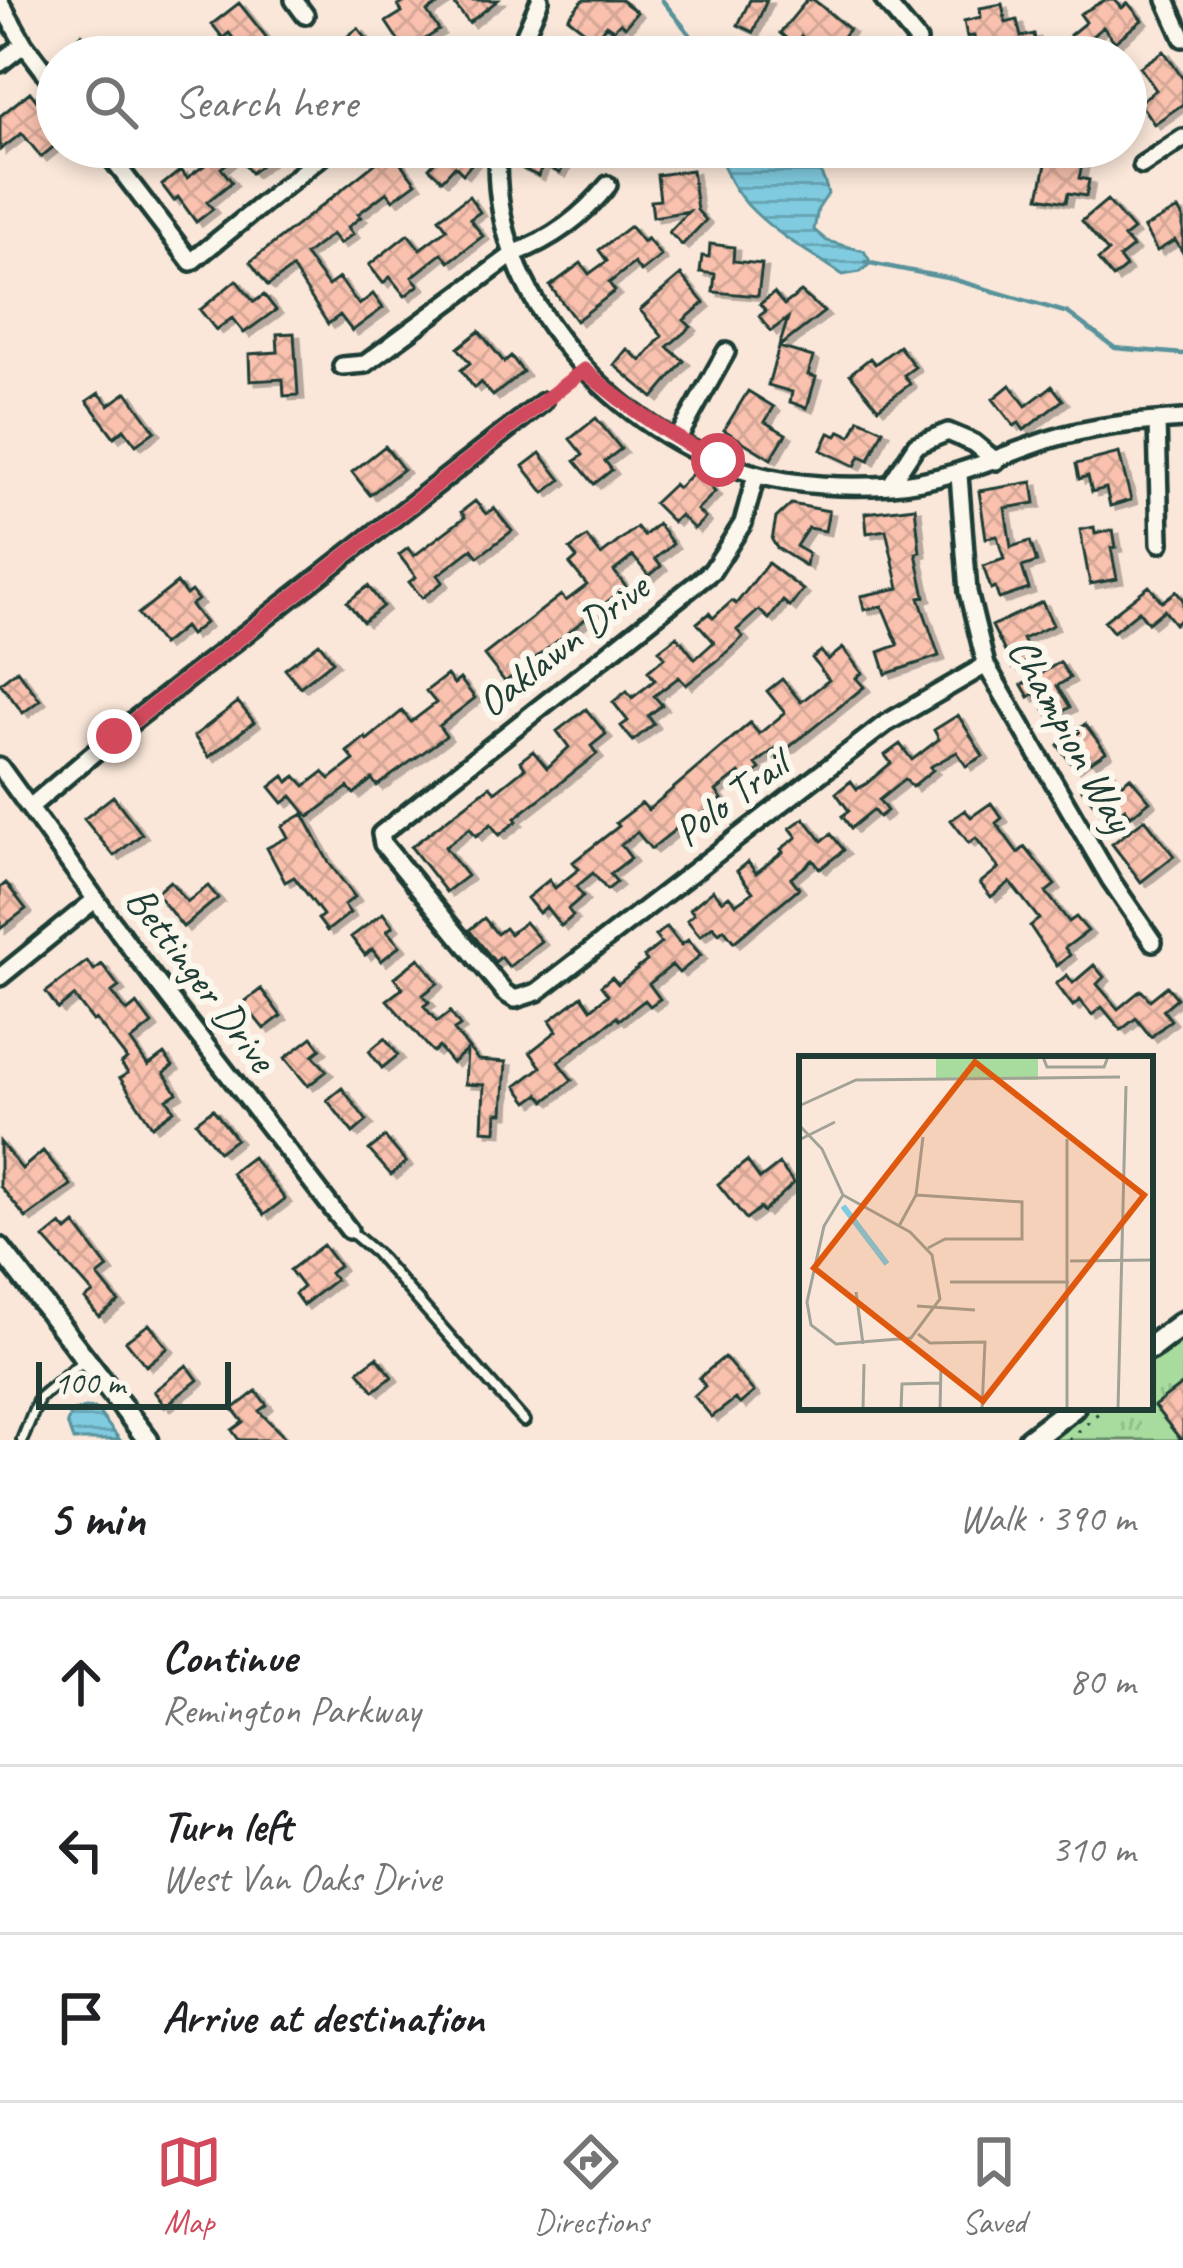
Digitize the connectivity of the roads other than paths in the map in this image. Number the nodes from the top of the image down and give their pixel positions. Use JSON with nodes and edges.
{"nodes":[{"id":1,"x":540,"y":0,"type":"edge"},
{"id":2,"x":884,"y":0,"type":"edge"},
{"id":3,"x":1166,"y":0,"type":"edge"},
{"id":4,"x":0,"y":2,"type":"edge"},
{"id":5,"x":524,"y":36,"type":"edge"},
{"id":6,"x":913,"y":36,"type":"edge"},
{"id":7,"x":1183,"y":38,"type":"edge"},
{"id":8,"x":24,"y":44,"type":"junction"},
{"id":9,"x":36,"y":60,"type":"edge"},
{"id":10,"x":0,"y":63,"type":"edge"},
{"id":11,"x":1183,"y":138,"type":"edge"},
{"id":12,"x":1147,"y":162,"type":"edge"},
{"id":13,"x":119,"y":168,"type":"edge"},
{"id":14,"x":307,"y":168,"type":"edge"},
{"id":15,"x":499,"y":168,"type":"edge"},
{"id":16,"x":608,"y":184,"type":"dead end"},
{"id":17,"x":514,"y":253,"type":"junction"},
{"id":18,"x":726,"y":352,"type":"dead end"},
{"id":19,"x":342,"y":366,"type":"dead end"},
{"id":20,"x":543,"y":402,"type":"road end"},
{"id":21,"x":1183,"y":419,"type":"edge"},
{"id":22,"x":1157,"y":421,"type":"junction"},
{"id":23,"x":677,"y":440,"type":"junction"},
{"id":24,"x":996,"y":461,"type":"junction"},
{"id":25,"x":756,"y":475,"type":"junction"},
{"id":26,"x":959,"y":475,"type":"junction"},
{"id":27,"x":890,"y":485,"type":"junction"},
{"id":28,"x":1160,"y":543,"type":"dead end"},
{"id":29,"x":986,"y":665,"type":"junction"},
{"id":30,"x":0,"y":767,"type":"edge"},
{"id":31,"x":30,"y":807,"type":"junction"},
{"id":32,"x":96,"y":898,"type":"junction"},
{"id":33,"x":1154,"y":942,"type":"dead end"},
{"id":34,"x":0,"y":977,"type":"edge"},
{"id":35,"x":526,"y":998,"type":"joint"},
{"id":36,"x":349,"y":1230,"type":"joint"},
{"id":37,"x":0,"y":1248,"type":"edge"},
{"id":38,"x":1183,"y":1323,"type":"edge"},
{"id":39,"x":1153,"y":1346,"type":"edge"},
{"id":40,"x":85,"y":1359,"type":"junction"},
{"id":41,"x":1069,"y":1410,"type":"edge"},
{"id":42,"x":524,"y":1421,"type":"dead end"},
{"id":43,"x":22,"y":1440,"type":"edge"},
{"id":44,"x":148,"y":1440,"type":"edge"},
{"id":45,"x":1030,"y":1440,"type":"edge"}],
"edges":[{"from":1,"to":5,"type":"street"},
{"from":2,"to":6,"type":"street"},
{"from":3,"to":7,"type":"street"},
{"from":4,"to":8,"type":"street"},
{"from":8,"to":9,"type":"street"},
{"from":8,"to":10,"type":"street"},
{"from":11,"to":12,"type":"street"},
{"from":13,"to":14,"type":"street"},
{"from":15,"to":17,"type":"street"},
{"from":16,"to":17,"type":"street"},
{"from":17,"to":19,"type":"street"},
{"from":17,"to":23,"type":"street"},
{"from":18,"to":23,"type":"street"},
{"from":20,"to":31,"type":"street"},
{"from":21,"to":22,"type":"street"},
{"from":22,"to":24,"type":"street"},
{"from":22,"to":28,"type":"street"},
{"from":23,"to":25,"type":"street"},
{"from":24,"to":26,"type":"street"},
{"from":24,"to":27,"type":"street"},
{"from":25,"to":27,"type":"street"},
{"from":25,"to":35,"type":"street","name":"Oaklawn Drive"},
{"from":26,"to":27,"type":"street"},
{"from":26,"to":29,"type":"street","name":"Champion Way"},
{"from":29,"to":33,"type":"street","name":"Champion Way"},
{"from":29,"to":35,"type":"street","name":"Polo Trail"},
{"from":30,"to":31,"type":"street","name":"Bettinger Drive"},
{"from":31,"to":32,"type":"street","name":"Bettinger Drive"},
{"from":32,"to":34,"type":"street"},
{"from":32,"to":36,"type":"street","name":"Bettinger Drive"},
{"from":36,"to":42,"type":"lane"},
{"from":37,"to":40,"type":"street"},
{"from":38,"to":39,"type":"main road"},
{"from":40,"to":43,"type":"lane"},
{"from":40,"to":44,"type":"street"},
{"from":41,"to":45,"type":"main road"}]}
